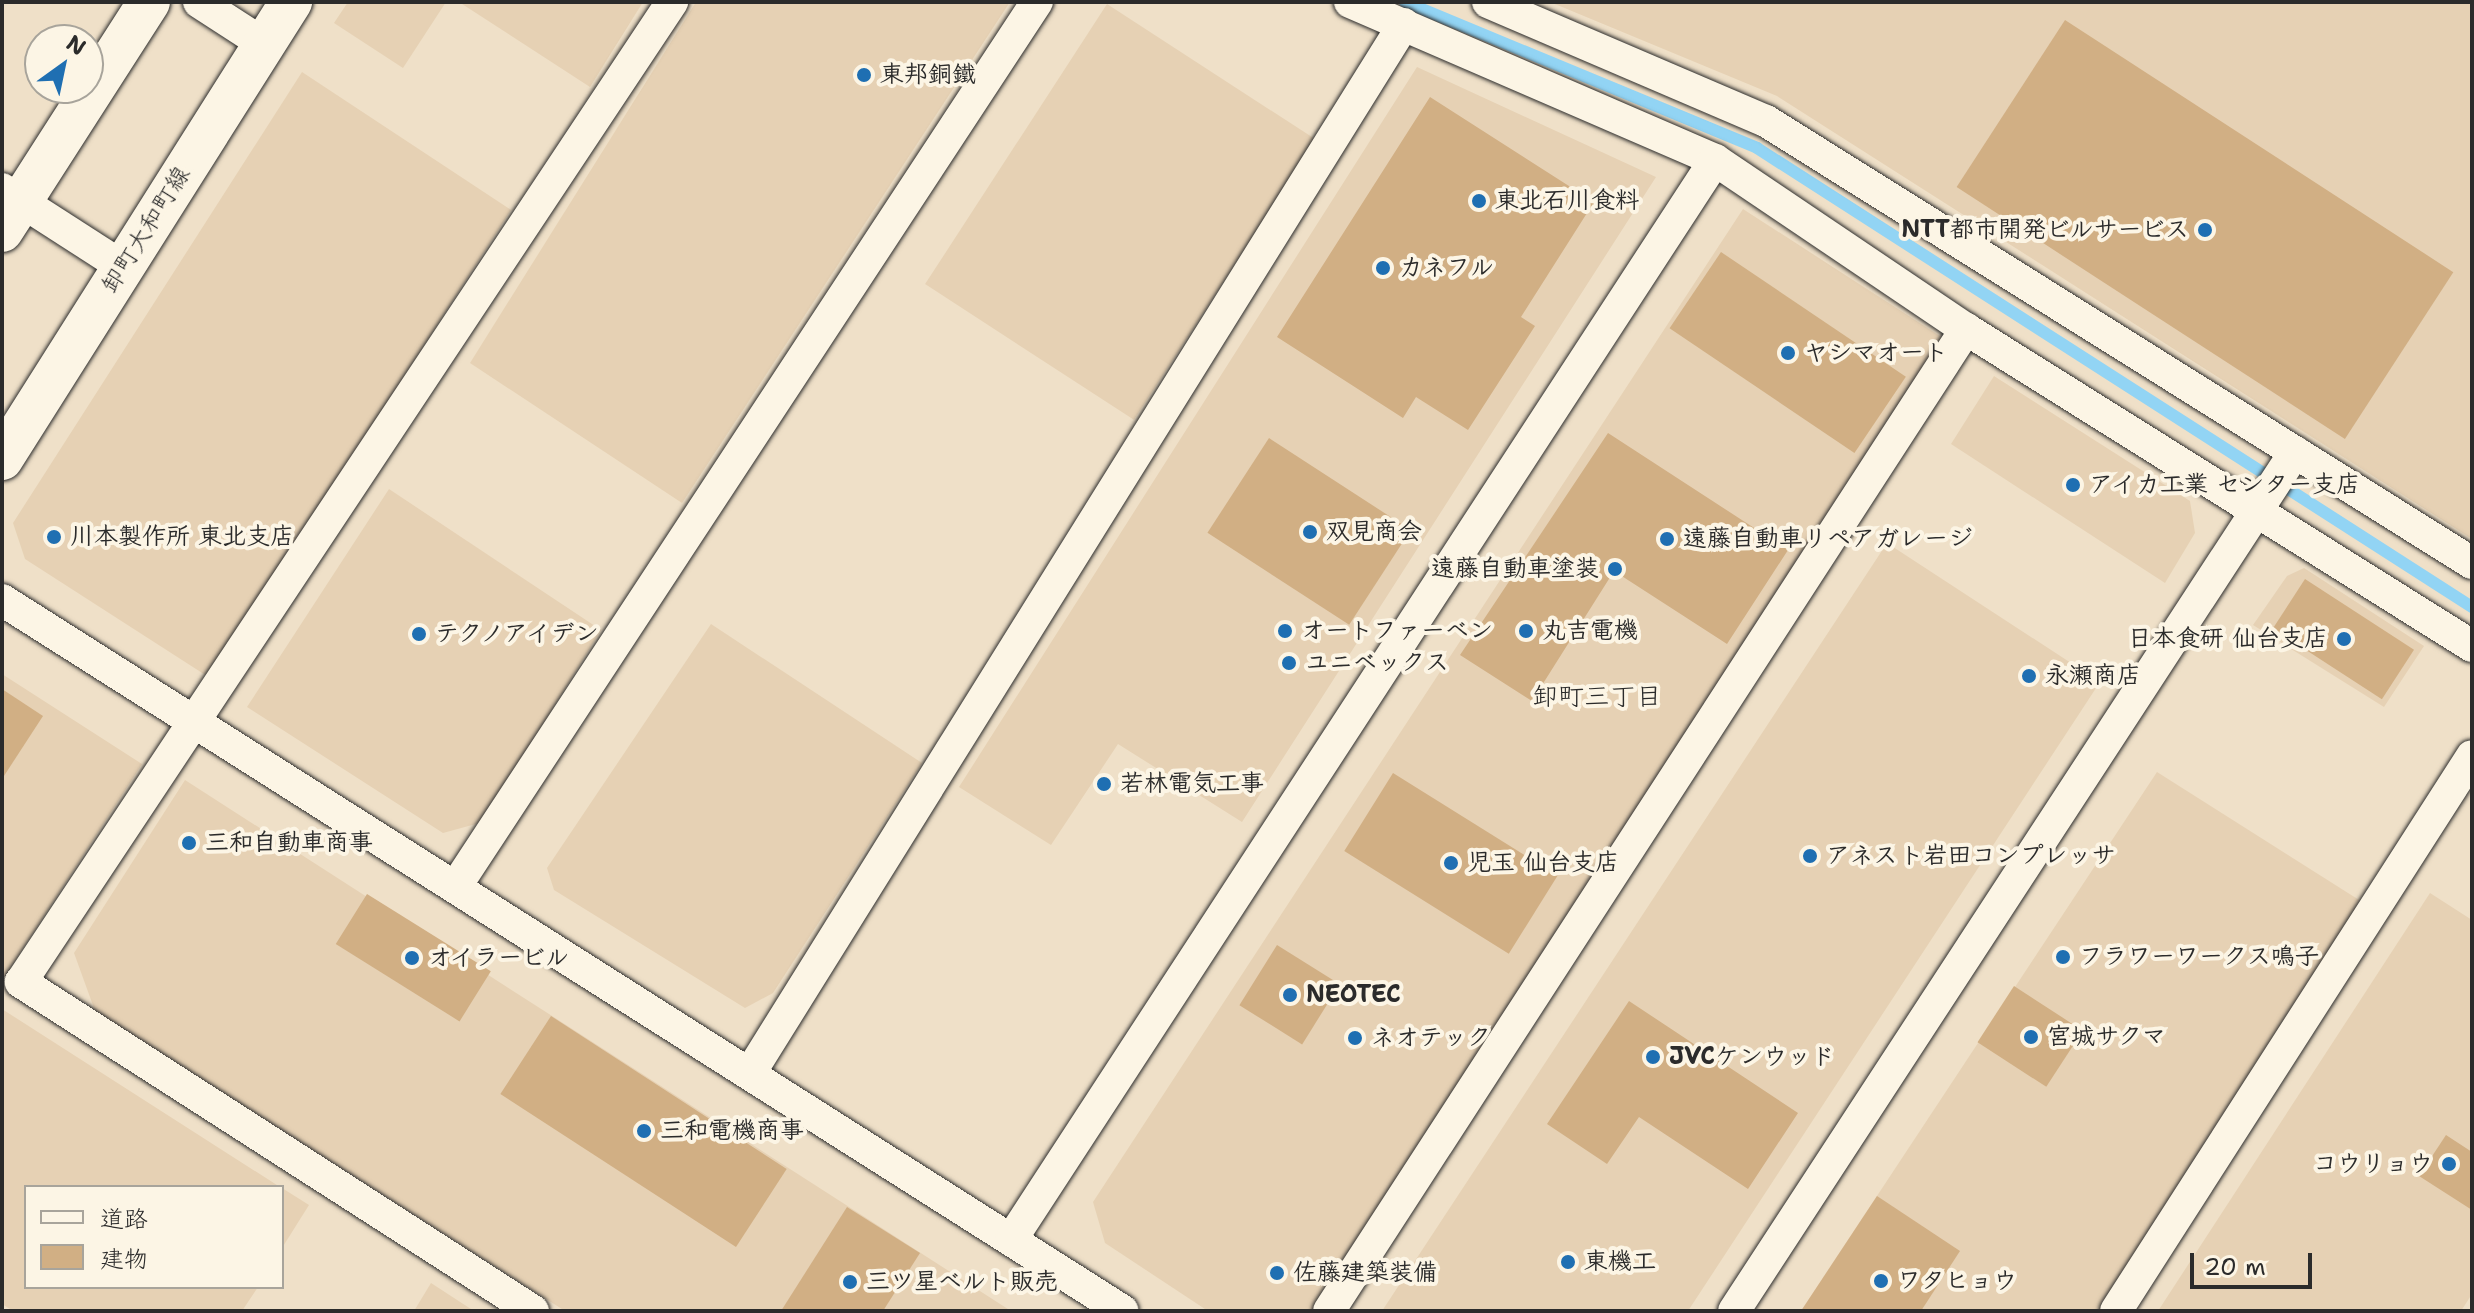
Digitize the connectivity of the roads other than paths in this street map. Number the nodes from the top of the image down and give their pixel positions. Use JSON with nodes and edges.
{"nodes":[{"id":1,"x":149,"y":2,"type":"edge"},
{"id":2,"x":199,"y":2,"type":"edge"},
{"id":3,"x":291,"y":2,"type":"edge"},
{"id":4,"x":672,"y":2,"type":"edge"},
{"id":5,"x":1037,"y":2,"type":"edge"},
{"id":6,"x":1350,"y":2,"type":"edge"},
{"id":7,"x":1488,"y":2,"type":"edge"},
{"id":8,"x":1404,"y":24,"type":"junction"},
{"id":9,"x":264,"y":44,"type":"junction"},
{"id":10,"x":1715,"y":160,"type":"junction"},
{"id":11,"x":8,"y":207,"type":"edge"},
{"id":12,"x":123,"y":267,"type":"junction"},
{"id":13,"x":1966,"y":329,"type":"junction"},
{"id":14,"x":2295,"y":452,"type":"junction"},
{"id":15,"x":2,"y":459,"type":"edge"},
{"id":16,"x":2258,"y":511,"type":"junction"},
{"id":17,"x":2472,"y":563,"type":"edge"},
{"id":18,"x":2,"y":600,"type":"edge"},
{"id":19,"x":2472,"y":646,"type":"edge"},
{"id":20,"x":199,"y":721,"type":"junction"},
{"id":21,"x":2472,"y":756,"type":"edge"},
{"id":22,"x":456,"y":886,"type":"junction"},
{"id":23,"x":750,"y":1073,"type":"junction"},
{"id":24,"x":1011,"y":1240,"type":"junction"},
{"id":25,"x":533,"y":1311,"type":"edge"},
{"id":26,"x":1123,"y":1311,"type":"edge"},
{"id":27,"x":1329,"y":1311,"type":"edge"},
{"id":28,"x":1734,"y":1311,"type":"edge"},
{"id":29,"x":2116,"y":1311,"type":"edge"}],
"edges":[{"from":1,"to":11,"type":"street"},
{"from":2,"to":9,"type":"street"},
{"from":3,"to":9,"type":"street","name":"卸町大和町線"},
{"from":4,"to":20,"type":"street"},
{"from":5,"to":22,"type":"street"},
{"from":6,"to":8,"type":"street"},
{"from":7,"to":14,"type":"street"},
{"from":8,"to":10,"type":"street"},
{"from":8,"to":23,"type":"street"},
{"from":9,"to":12,"type":"street","name":"卸町大和町線"},
{"from":10,"to":13,"type":"street"},
{"from":10,"to":24,"type":"street"},
{"from":11,"to":12,"type":"street"},
{"from":12,"to":15,"type":"street","name":"卸町大和町線"},
{"from":13,"to":16,"type":"street"},
{"from":13,"to":27,"type":"street"},
{"from":14,"to":16,"type":"street"},
{"from":14,"to":17,"type":"street"},
{"from":16,"to":19,"type":"street"},
{"from":16,"to":28,"type":"street"},
{"from":18,"to":20,"type":"street"},
{"from":20,"to":22,"type":"street"},
{"from":20,"to":25,"type":"street"},
{"from":21,"to":29,"type":"street"},
{"from":22,"to":23,"type":"street"},
{"from":23,"to":24,"type":"street"},
{"from":24,"to":26,"type":"street"}]}
